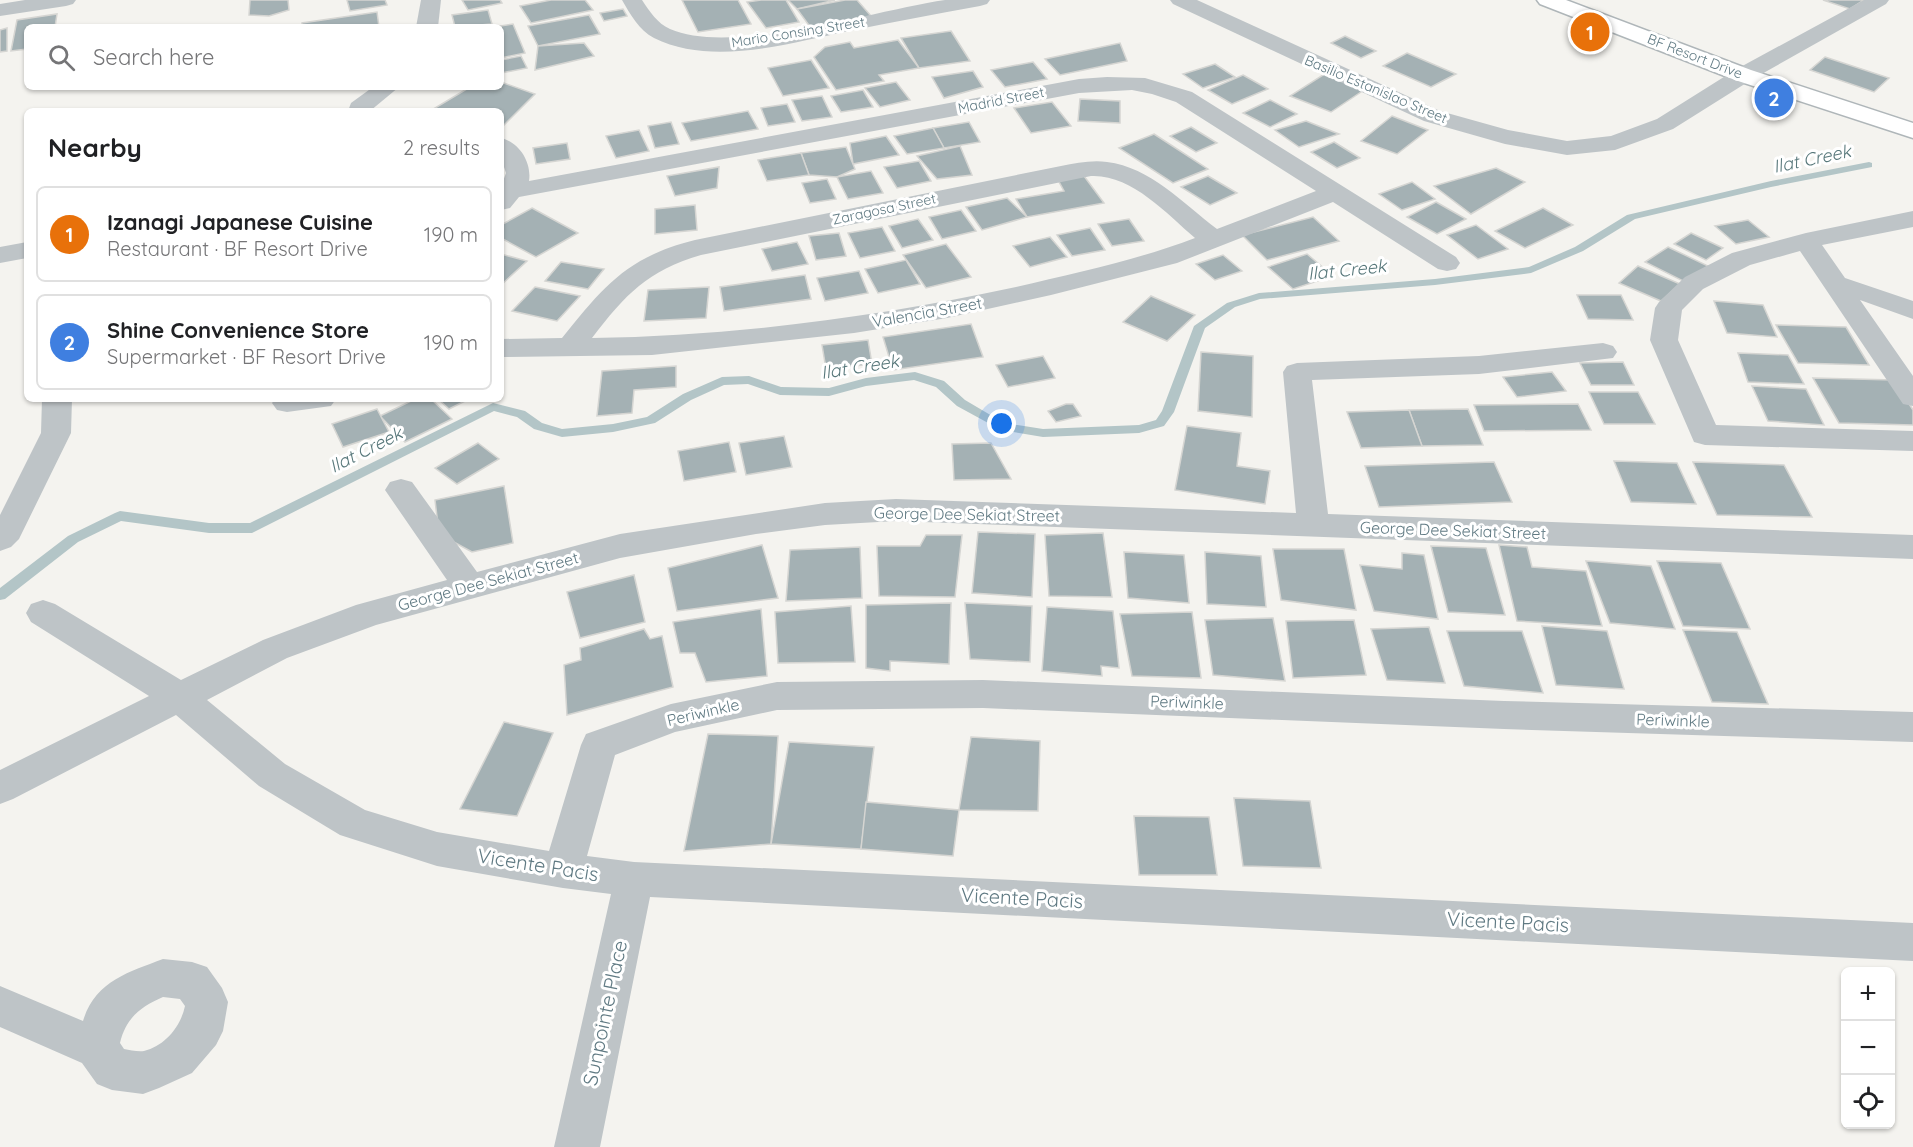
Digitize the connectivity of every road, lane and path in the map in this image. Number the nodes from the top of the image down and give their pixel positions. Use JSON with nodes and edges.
{"nodes":[{"id":1,"x":66,"y":0,"type":"edge"},
{"id":2,"x":431,"y":0,"type":"edge"},
{"id":3,"x":632,"y":0,"type":"edge"},
{"id":4,"x":876,"y":0,"type":"edge"},
{"id":5,"x":981,"y":0,"type":"edge"},
{"id":6,"x":1180,"y":0,"type":"edge"},
{"id":7,"x":1547,"y":0,"type":"edge"},
{"id":8,"x":1880,"y":0,"type":"edge"},
{"id":9,"x":0,"y":10,"type":"edge"},
{"id":10,"x":891,"y":17,"type":"junction"},
{"id":11,"x":427,"y":24,"type":"edge"},
{"id":12,"x":1743,"y":75,"type":"junction"},
{"id":13,"x":383,"y":90,"type":"edge"},
{"id":14,"x":359,"y":108,"type":"edge"},
{"id":15,"x":1913,"y":131,"type":"edge"},
{"id":16,"x":504,"y":147,"type":"edge"},
{"id":17,"x":1336,"y":192,"type":"junction"},
{"id":18,"x":507,"y":197,"type":"edge"},
{"id":19,"x":1913,"y":219,"type":"edge"},
{"id":20,"x":1214,"y":240,"type":"junction"},
{"id":21,"x":1806,"y":241,"type":"junction"},
{"id":22,"x":24,"y":251,"type":"edge"},
{"id":23,"x":0,"y":255,"type":"edge"},
{"id":24,"x":1447,"y":263,"type":"dead end"},
{"id":25,"x":1834,"y":283,"type":"junction"},
{"id":26,"x":1913,"y":311,"type":"edge"},
{"id":27,"x":570,"y":347,"type":"junction"},
{"id":28,"x":504,"y":348,"type":"edge"},
{"id":29,"x":1603,"y":352,"type":"dead end"},
{"id":30,"x":1913,"y":396,"type":"edge"},
{"id":31,"x":57,"y":402,"type":"edge"},
{"id":32,"x":296,"y":402,"type":"edge"},
{"id":33,"x":287,"y":403,"type":"dead end"},
{"id":34,"x":1913,"y":441,"type":"edge"},
{"id":35,"x":401,"y":490,"type":"dead end"},
{"id":36,"x":1313,"y":525,"type":"junction"},
{"id":37,"x":0,"y":539,"type":"edge"},
{"id":38,"x":1908,"y":555,"type":"edge"},
{"id":39,"x":469,"y":586,"type":"junction"},
{"id":40,"x":43,"y":612,"type":"dead end"},
{"id":41,"x":179,"y":697,"type":"junction"},
{"id":42,"x":1913,"y":727,"type":"edge"},
{"id":43,"x":0,"y":788,"type":"edge"},
{"id":44,"x":563,"y":871,"type":"junction"},
{"id":45,"x":634,"y":879,"type":"junction"},
{"id":46,"x":1913,"y":942,"type":"edge"},
{"id":47,"x":0,"y":1006,"type":"edge"},
{"id":48,"x":97,"y":1048,"type":"dead end"},
{"id":49,"x":577,"y":1147,"type":"edge"}],
"edges":[{"from":1,"to":9,"type":"street"},
{"from":2,"to":11,"type":"street"},
{"from":3,"to":10,"type":"street","name":"Mario Consing Street"},
{"from":4,"to":10,"type":"street"},
{"from":5,"to":10,"type":"street","name":"Mario Consing Street"},
{"from":6,"to":12,"type":"street","name":"Basilio Estanislao Street"},
{"from":7,"to":12,"type":"main road","name":"BF Resort Drive"},
{"from":8,"to":12,"type":"street","name":"Basilio Estanislao Street"},
{"from":12,"to":15,"type":"main road","name":"BF Resort Drive"},
{"from":13,"to":14,"type":"street"},
{"from":16,"to":18,"type":"street"},
{"from":17,"to":18,"type":"street","name":"Madrid Street"},
{"from":17,"to":20,"type":"street","name":"Valencia Street"},
{"from":17,"to":24,"type":"street","name":"Madrid Street"},
{"from":19,"to":21,"type":"street"},
{"from":20,"to":27,"type":"street","name":"Valencia Street"},
{"from":20,"to":27,"type":"street","name":"Zaragosa Street"},
{"from":21,"to":25,"type":"street"},
{"from":21,"to":34,"type":"street"},
{"from":22,"to":23,"type":"street"},
{"from":25,"to":26,"type":"street"},
{"from":25,"to":30,"type":"street"},
{"from":27,"to":28,"type":"street","name":"Valencia Street"},
{"from":29,"to":36,"type":"street"},
{"from":31,"to":37,"type":"street"},
{"from":32,"to":33,"type":"street"},
{"from":35,"to":39,"type":"street"},
{"from":36,"to":38,"type":"street","name":"George Dee Sekiat Street"},
{"from":36,"to":39,"type":"street","name":"George Dee Sekiat Street"},
{"from":39,"to":41,"type":"street","name":"George Dee Sekiat Street"},
{"from":40,"to":41,"type":"street","name":"Vicente Pacis"},
{"from":41,"to":43,"type":"street","name":"George Dee Sekiat Street"},
{"from":41,"to":44,"type":"street","name":"Vicente Pacis"},
{"from":42,"to":44,"type":"street","name":"Periwinkle"},
{"from":44,"to":45,"type":"street","name":"Vicente Pacis"},
{"from":45,"to":46,"type":"street","name":"Vicente Pacis"},
{"from":45,"to":49,"type":"street","name":"Sunpointe Place"},
{"from":47,"to":48,"type":"street"}]}
